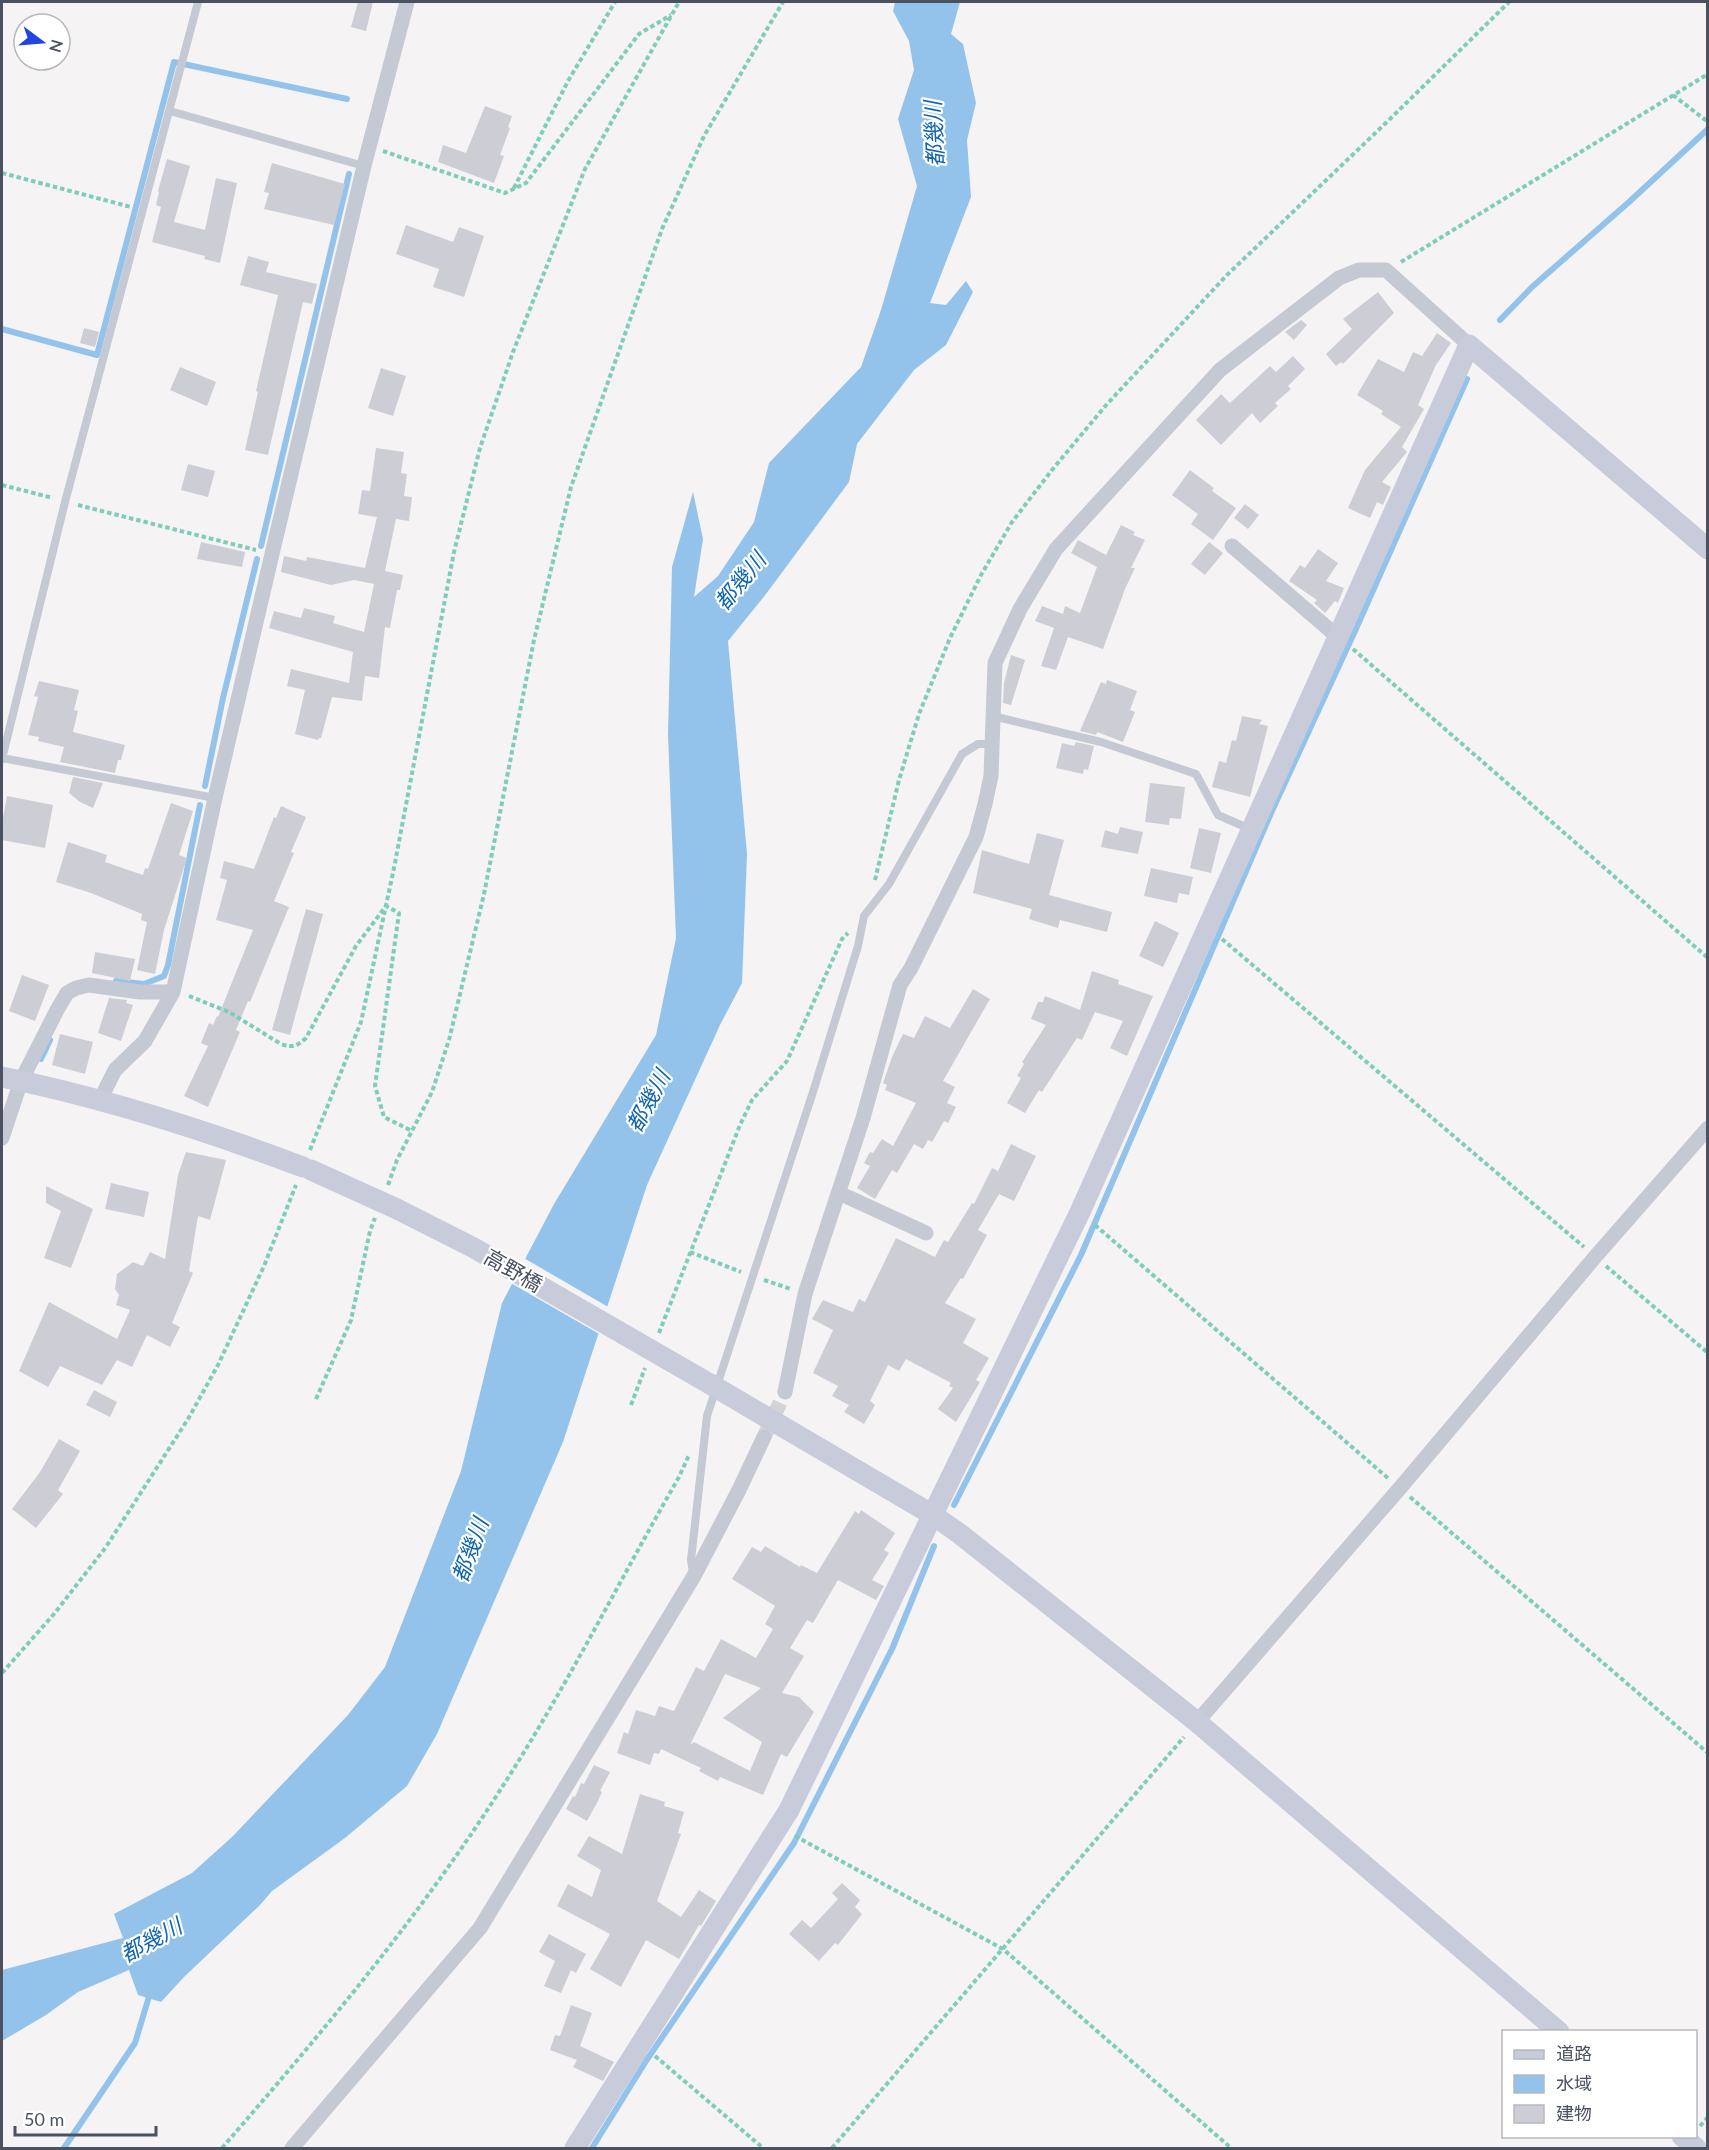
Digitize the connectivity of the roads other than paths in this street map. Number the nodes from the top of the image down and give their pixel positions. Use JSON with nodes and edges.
{"nodes":[{"id":1,"x":198,"y":2,"type":"edge"},
{"id":2,"x":406,"y":2,"type":"edge"},
{"id":3,"x":170,"y":111,"type":"junction"},
{"id":4,"x":364,"y":166,"type":"junction"},
{"id":5,"x":1468,"y":345,"type":"junction"},
{"id":6,"x":1232,"y":546,"type":"dead end"},
{"id":7,"x":1707,"y":549,"type":"edge"},
{"id":8,"x":1338,"y":637,"type":"junction"},
{"id":9,"x":993,"y":716,"type":"junction"},
{"id":10,"x":992,"y":744,"type":"junction"},
{"id":11,"x":2,"y":758,"type":"edge"},
{"id":12,"x":215,"y":798,"type":"junction"},
{"id":13,"x":1251,"y":830,"type":"junction"},
{"id":14,"x":173,"y":993,"type":"junction"},
{"id":15,"x":11,"y":1079,"type":"edge"},
{"id":16,"x":100,"y":1100,"type":"junction"},
{"id":17,"x":1707,"y":1128,"type":"edge"},
{"id":18,"x":2,"y":1138,"type":"edge"},
{"id":19,"x":839,"y":1193,"type":"junction"},
{"id":20,"x":926,"y":1233,"type":"dead end"},
{"id":21,"x":713,"y":1385,"type":"junction"},
{"id":22,"x":785,"y":1392,"type":"tunnel mouth"},
{"id":23,"x":764,"y":1437,"type":"tunnel mouth"},
{"id":24,"x":933,"y":1515,"type":"junction"},
{"id":25,"x":694,"y":1576,"type":"junction"},
{"id":26,"x":1197,"y":1722,"type":"junction"},
{"id":27,"x":1558,"y":2030,"type":"edge"},
{"id":28,"x":1684,"y":2138,"type":"edge"},
{"id":29,"x":292,"y":2148,"type":"edge"},
{"id":30,"x":575,"y":2148,"type":"edge"},
{"id":31,"x":1696,"y":2148,"type":"edge"}],
"edges":[{"from":1,"to":3,"type":"lane"},
{"from":2,"to":4,"type":"street"},
{"from":3,"to":4,"type":"lane"},
{"from":3,"to":11,"type":"lane"},
{"from":4,"to":12,"type":"street"},
{"from":5,"to":7,"type":"street"},
{"from":5,"to":8,"type":"street"},
{"from":5,"to":9,"type":"street"},
{"from":6,"to":8,"type":"street"},
{"from":8,"to":13,"type":"street"},
{"from":9,"to":10,"type":"street"},
{"from":9,"to":13,"type":"lane"},
{"from":10,"to":19,"type":"street"},
{"from":10,"to":21,"type":"lane"},
{"from":11,"to":12,"type":"lane"},
{"from":12,"to":14,"type":"street"},
{"from":13,"to":24,"type":"street"},
{"from":14,"to":15,"type":"street"},
{"from":14,"to":16,"type":"street"},
{"from":15,"to":16,"type":"street","name":"高野橋"},
{"from":15,"to":18,"type":"street"},
{"from":16,"to":21,"type":"street","name":"高野橋","bridge":true},
{"from":17,"to":26,"type":"street"},
{"from":19,"to":20,"type":"street"},
{"from":19,"to":22,"type":"street"},
{"from":21,"to":24,"type":"street","name":"高野橋"},
{"from":21,"to":25,"type":"lane"},
{"from":23,"to":25,"type":"street"},
{"from":24,"to":26,"type":"street","name":"高野橋"},
{"from":24,"to":30,"type":"street"},
{"from":25,"to":29,"type":"street"},
{"from":26,"to":27,"type":"street","name":"高野橋"},
{"from":28,"to":31,"type":"street"}]}
